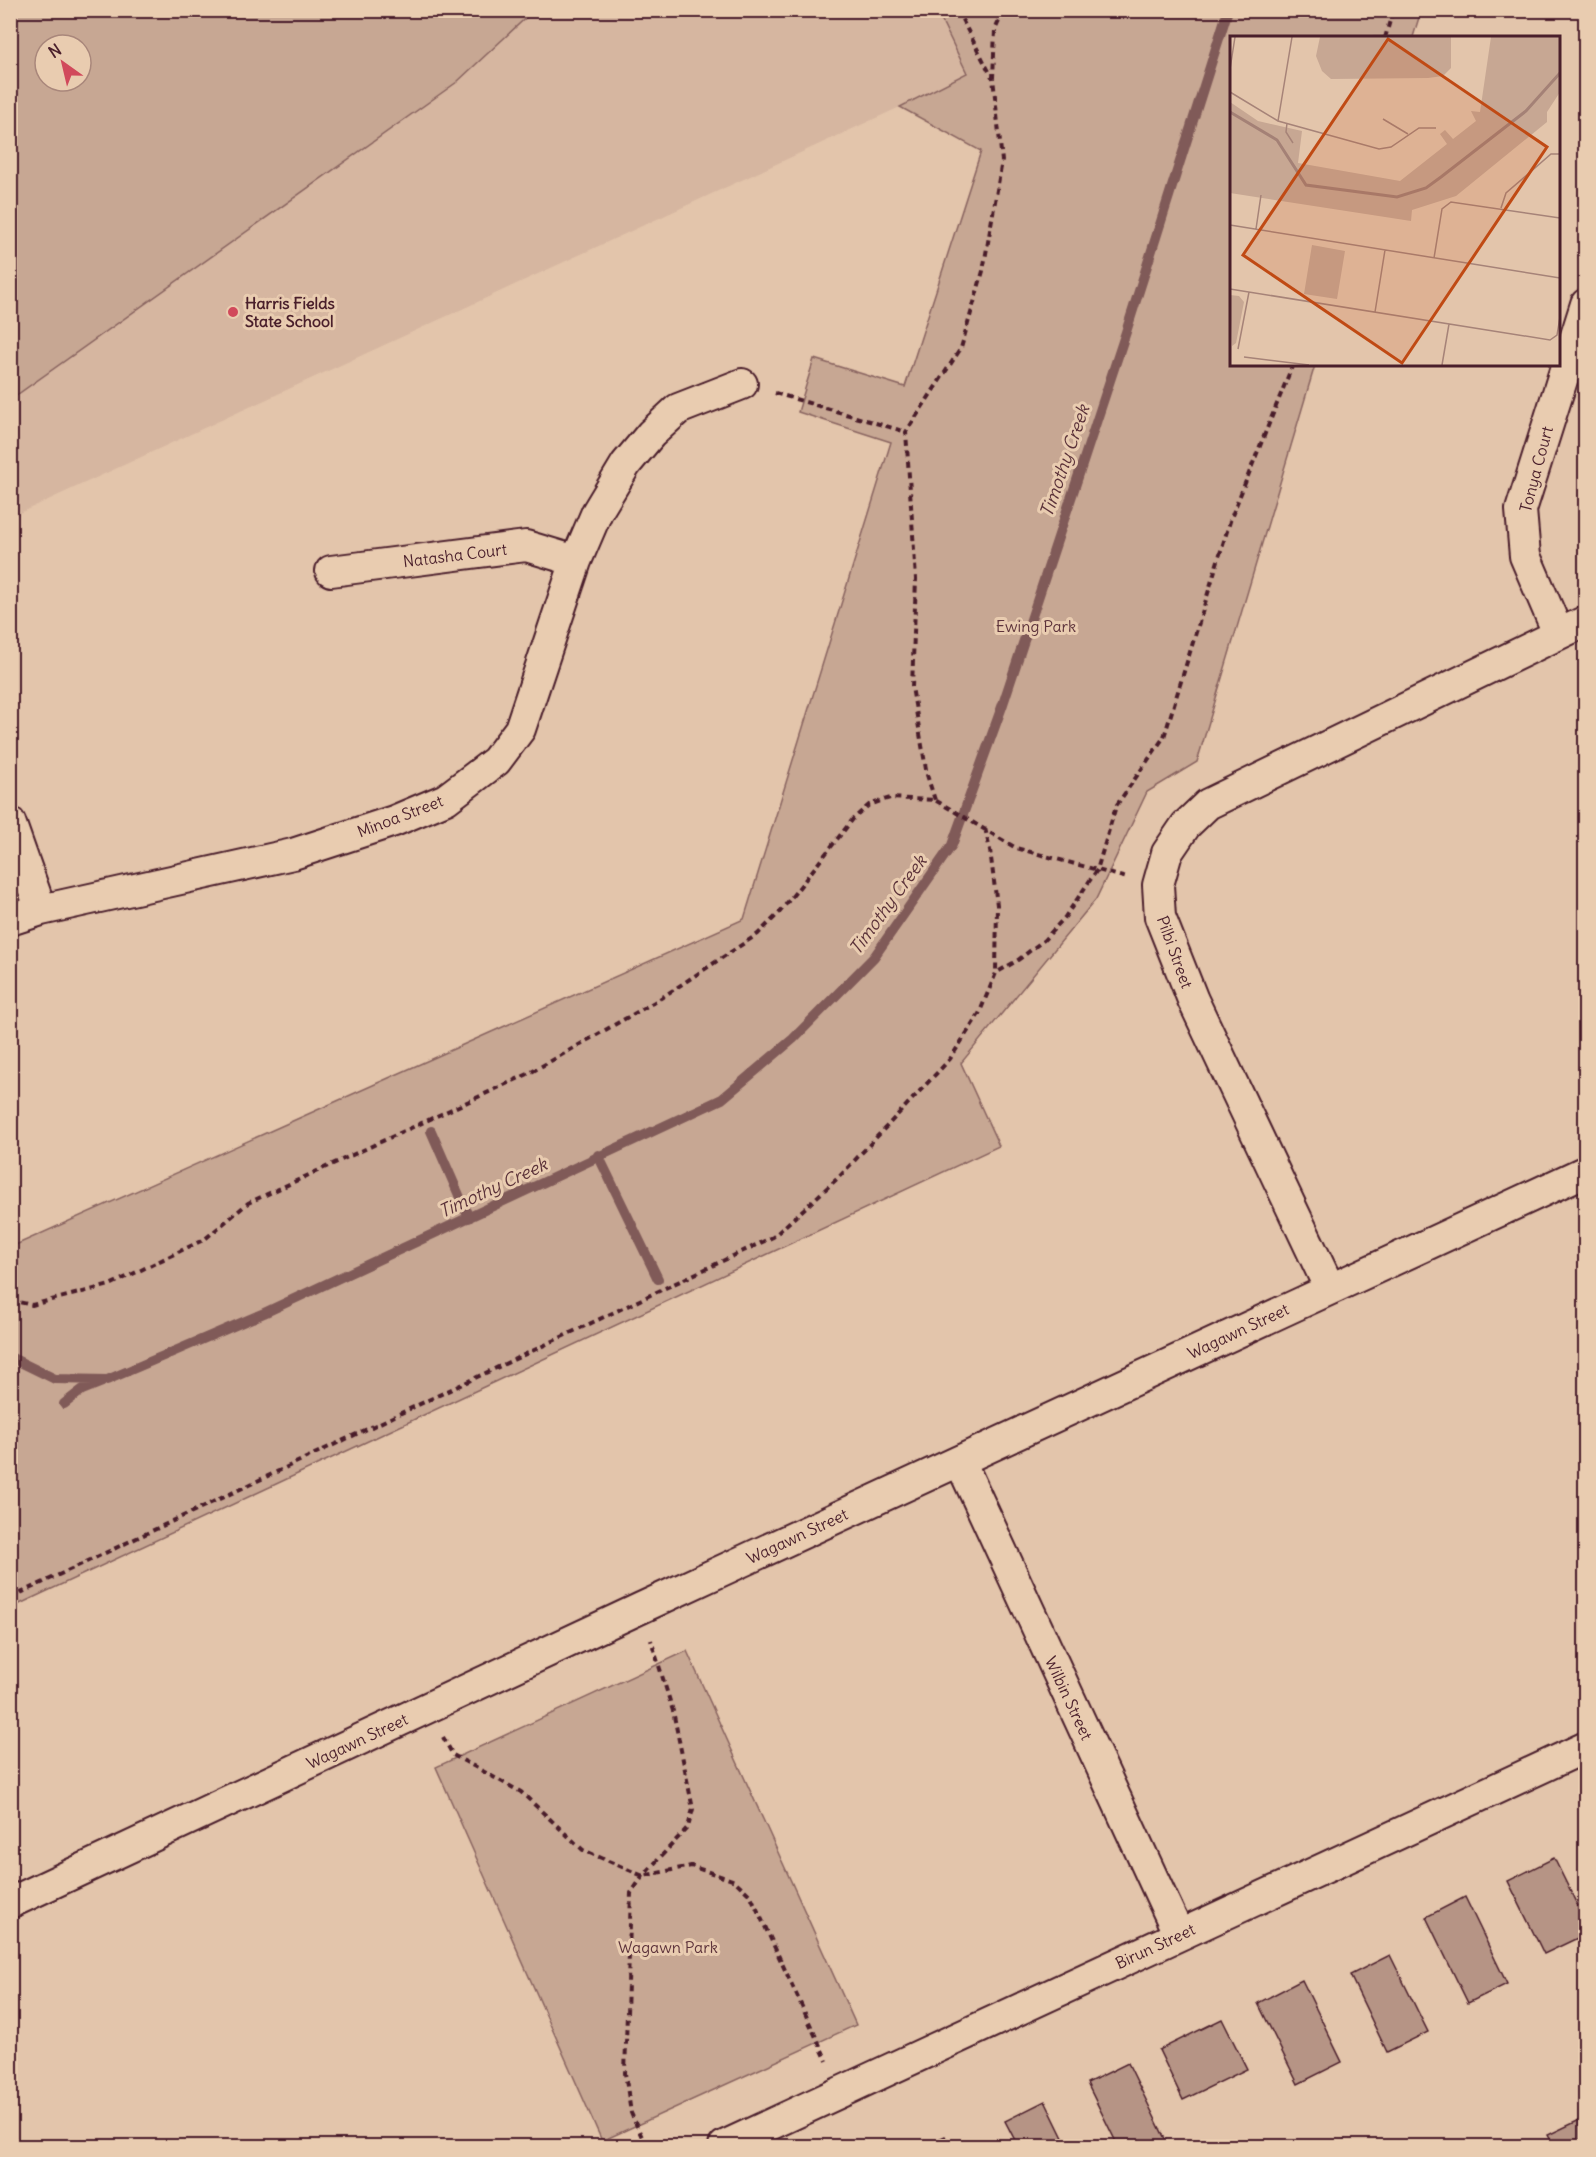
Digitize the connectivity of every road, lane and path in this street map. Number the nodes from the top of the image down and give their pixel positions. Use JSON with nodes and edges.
{"nodes":[{"id":1,"x":957,"y":10,"type":"edge"},
{"id":2,"x":1004,"y":10,"type":"edge"},
{"id":3,"x":1392,"y":10,"type":"edge"},
{"id":4,"x":1386,"y":36,"type":"edge"},
{"id":5,"x":993,"y":78,"type":"junction"},
{"id":6,"x":1586,"y":304,"type":"edge"},
{"id":7,"x":1292,"y":366,"type":"edge"},
{"id":8,"x":742,"y":384,"type":"joint"},
{"id":9,"x":906,"y":432,"type":"junction"},
{"id":10,"x":576,"y":561,"type":"junction"},
{"id":11,"x":332,"y":571,"type":"dead end"},
{"id":12,"x":1586,"y":621,"type":"edge"},
{"id":13,"x":1558,"y":633,"type":"junction"},
{"id":14,"x":935,"y":800,"type":"junction"},
{"id":15,"x":10,"y":822,"type":"edge"},
{"id":16,"x":985,"y":828,"type":"junction"},
{"id":17,"x":1097,"y":870,"type":"junction"},
{"id":18,"x":1158,"y":885,"type":"junction"},
{"id":19,"x":40,"y":910,"type":"junction"},
{"id":20,"x":10,"y":920,"type":"edge"},
{"id":21,"x":996,"y":973,"type":"junction"},
{"id":22,"x":1586,"y":1171,"type":"edge"},
{"id":23,"x":1330,"y":1289,"type":"junction"},
{"id":24,"x":10,"y":1300,"type":"edge"},
{"id":25,"x":960,"y":1461,"type":"junction"},
{"id":26,"x":10,"y":1598,"type":"edge"},
{"id":27,"x":641,"y":1608,"type":"junction"},
{"id":28,"x":429,"y":1707,"type":"junction"},
{"id":29,"x":1586,"y":1747,"type":"edge"},
{"id":30,"x":643,"y":1876,"type":"junction"},
{"id":31,"x":10,"y":1903,"type":"edge"},
{"id":32,"x":1179,"y":1935,"type":"junction"},
{"id":33,"x":841,"y":2091,"type":"junction"},
{"id":34,"x":646,"y":2146,"type":"edge"},
{"id":35,"x":724,"y":2146,"type":"edge"}],
"edges":[{"from":1,"to":5,"type":"path"},
{"from":2,"to":5,"type":"path"},
{"from":3,"to":4,"type":"path"},
{"from":5,"to":9,"type":"path"},
{"from":6,"to":13,"type":"street","name":"Tonya Court"},
{"from":7,"to":17,"type":"path"},
{"from":8,"to":9,"type":"path"},
{"from":8,"to":10,"type":"street","name":"Minoa Street"},
{"from":9,"to":14,"type":"path"},
{"from":10,"to":11,"type":"street","name":"Natasha Court"},
{"from":10,"to":19,"type":"street","name":"Minoa Street"},
{"from":12,"to":13,"type":"street","name":"Pilbi Street"},
{"from":13,"to":18,"type":"street","name":"Pilbi Street"},
{"from":14,"to":16,"type":"path"},
{"from":14,"to":24,"type":"path"},
{"from":15,"to":19,"type":"street"},
{"from":16,"to":17,"type":"path"},
{"from":16,"to":21,"type":"path"},
{"from":17,"to":18,"type":"path"},
{"from":17,"to":21,"type":"path"},
{"from":18,"to":23,"type":"street","name":"Pilbi Street"},
{"from":19,"to":20,"type":"street","name":"Minoa Street"},
{"from":21,"to":26,"type":"path"},
{"from":22,"to":23,"type":"street","name":"Wagawn Street"},
{"from":23,"to":25,"type":"street","name":"Wagawn Street"},
{"from":25,"to":27,"type":"street","name":"Wagawn Street"},
{"from":25,"to":32,"type":"street","name":"Wilbin Street"},
{"from":27,"to":28,"type":"street","name":"Wagawn Street"},
{"from":27,"to":30,"type":"path"},
{"from":28,"to":30,"type":"path"},
{"from":28,"to":31,"type":"street","name":"Wagawn Street"},
{"from":29,"to":32,"type":"street","name":"Birun Street"},
{"from":30,"to":33,"type":"path"},
{"from":30,"to":34,"type":"path"},
{"from":32,"to":33,"type":"street","name":"Birun Street"},
{"from":33,"to":35,"type":"street","name":"Birun Street"}]}
